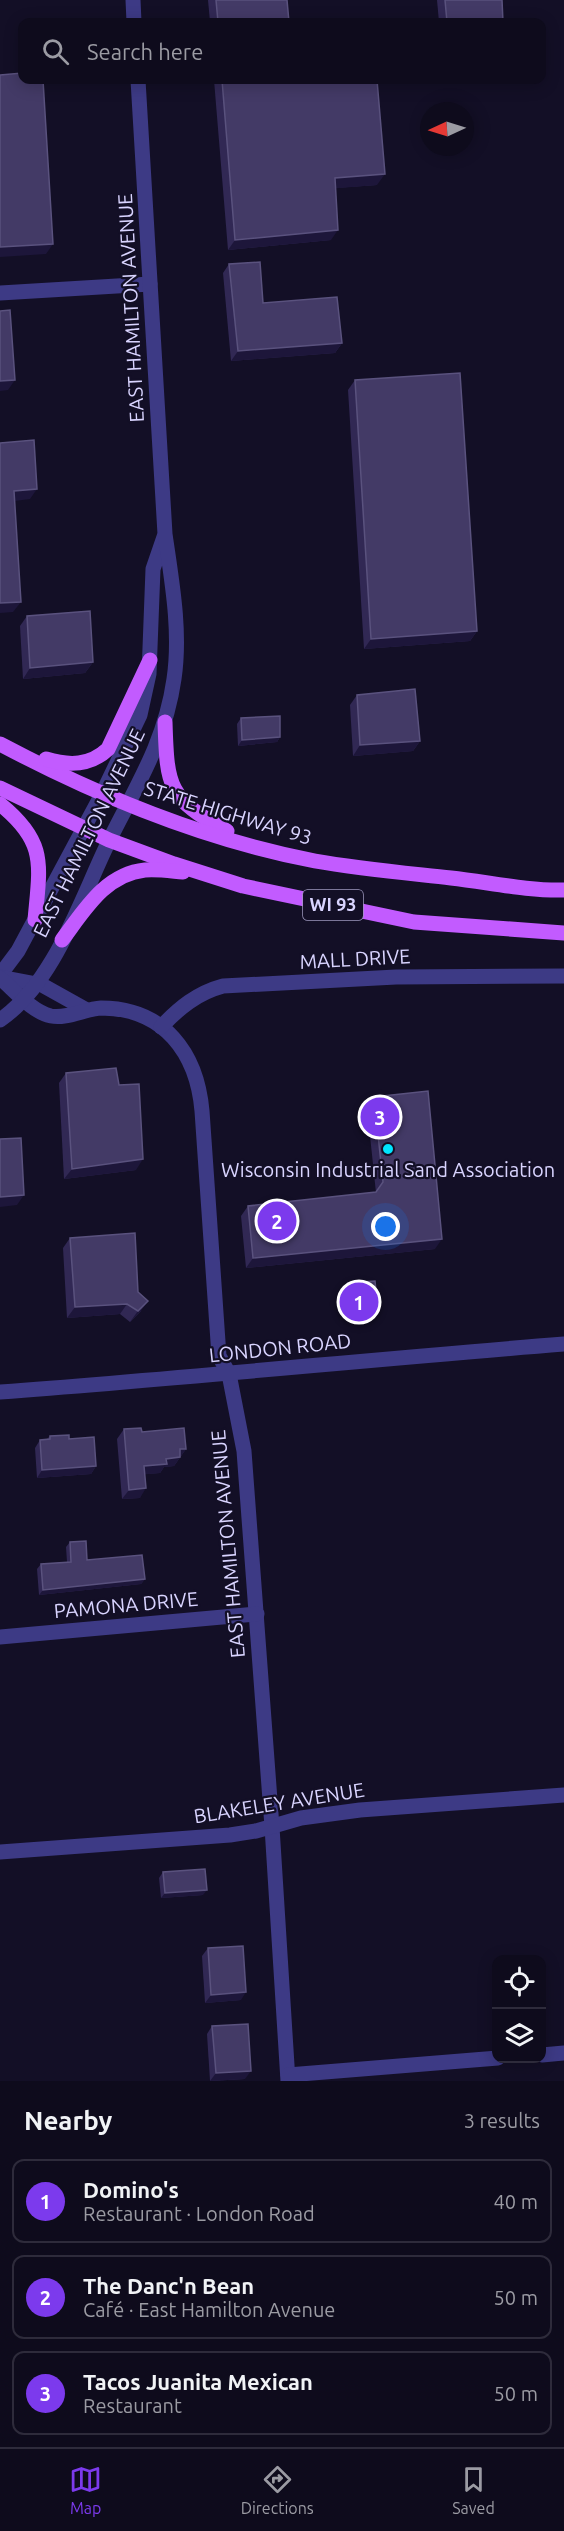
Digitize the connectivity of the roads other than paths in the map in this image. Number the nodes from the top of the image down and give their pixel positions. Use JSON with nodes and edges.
{"nodes":[{"id":1,"x":133,"y":0,"type":"edge"},
{"id":2,"x":135,"y":18,"type":"edge"},
{"id":3,"x":138,"y":84,"type":"edge"},
{"id":4,"x":150,"y":284,"type":"junction"},
{"id":5,"x":0,"y":293,"type":"edge"},
{"id":6,"x":165,"y":534,"type":"junction"},
{"id":7,"x":150,"y":660,"type":"junction"},
{"id":8,"x":165,"y":722,"type":"junction"},
{"id":9,"x":4,"y":746,"type":"edge"},
{"id":10,"x":0,"y":788,"type":"edge"},
{"id":11,"x":102,"y":795,"type":"junction"},
{"id":12,"x":0,"y":804,"type":"edge"},
{"id":13,"x":130,"y":805,"type":"junction"},
{"id":14,"x":83,"y":828,"type":"junction"},
{"id":15,"x":110,"y":840,"type":"junction"},
{"id":16,"x":253,"y":846,"type":"junction"},
{"id":17,"x":202,"y":873,"type":"junction"},
{"id":18,"x":564,"y":890,"type":"edge"},
{"id":19,"x":35,"y":920,"type":"junction"},
{"id":20,"x":564,"y":933,"type":"edge"},
{"id":21,"x":62,"y":940,"type":"junction"},
{"id":22,"x":564,"y":976,"type":"edge"},
{"id":23,"x":0,"y":977,"type":"edge"},
{"id":24,"x":36,"y":984,"type":"junction"},
{"id":25,"x":25,"y":999,"type":"junction"},
{"id":26,"x":85,"y":1009,"type":"junction"},
{"id":27,"x":0,"y":1020,"type":"edge"},
{"id":28,"x":160,"y":1027,"type":"junction"},
{"id":29,"x":564,"y":1344,"type":"edge"},
{"id":30,"x":230,"y":1374,"type":"junction"},
{"id":31,"x":0,"y":1392,"type":"edge"},
{"id":32,"x":257,"y":1614,"type":"junction"},
{"id":33,"x":0,"y":1637,"type":"edge"},
{"id":34,"x":564,"y":1795,"type":"edge"},
{"id":35,"x":272,"y":1827,"type":"junction"},
{"id":36,"x":0,"y":1852,"type":"edge"},
{"id":37,"x":564,"y":2053,"type":"edge"},
{"id":38,"x":546,"y":2055,"type":"edge"},
{"id":39,"x":492,"y":2059,"type":"edge"},
{"id":40,"x":288,"y":2078,"type":"edge"}],
"edges":[{"from":1,"to":2,"type":"street"},
{"from":3,"to":4,"type":"street","name":"EAST HAMILTON AVENUE"},
{"from":4,"to":5,"type":"street"},
{"from":4,"to":6,"type":"street","name":"EAST HAMILTON AVENUE"},
{"from":6,"to":7,"type":"street","name":"EAST HAMILTON AVENUE"},
{"from":6,"to":8,"type":"street","name":"EAST HAMILTON AVENUE"},
{"from":7,"to":9,"type":"main road"},
{"from":7,"to":11,"type":"street","name":"EAST HAMILTON AVENUE"},
{"from":8,"to":13,"type":"street","name":"EAST HAMILTON AVENUE"},
{"from":8,"to":16,"type":"main road"},
{"from":9,"to":11,"type":"main road","name":"STATE HIGHWAY 93","number":"WI 93"},
{"from":10,"to":14,"type":"main road","number":"WI 93"},
{"from":11,"to":13,"type":"main road","name":"STATE HIGHWAY 93","number":"WI 93"},
{"from":11,"to":14,"type":"street","name":"EAST HAMILTON AVENUE"},
{"from":12,"to":19,"type":"main road"},
{"from":13,"to":15,"type":"street","name":"EAST HAMILTON AVENUE"},
{"from":13,"to":16,"type":"main road","name":"STATE HIGHWAY 93","number":"WI 93"},
{"from":14,"to":15,"type":"main road","number":"WI 93"},
{"from":14,"to":19,"type":"street","name":"EAST HAMILTON AVENUE"},
{"from":15,"to":17,"type":"main road","number":"WI 93"},
{"from":15,"to":21,"type":"street","name":"EAST HAMILTON AVENUE"},
{"from":16,"to":18,"type":"main road","name":"STATE HIGHWAY 93","number":"WI 93"},
{"from":17,"to":20,"type":"main road","number":"WI 93"},
{"from":17,"to":21,"type":"main road"},
{"from":19,"to":23,"type":"street","name":"EAST HAMILTON AVENUE"},
{"from":21,"to":24,"type":"street","name":"EAST HAMILTON AVENUE"},
{"from":22,"to":28,"type":"street","name":"MALL DRIVE"},
{"from":23,"to":24,"type":"street"},
{"from":23,"to":25,"type":"street","name":"EAST HAMILTON AVENUE"},
{"from":24,"to":25,"type":"street"},
{"from":24,"to":26,"type":"street","name":"EAST HAMILTON AVENUE"},
{"from":25,"to":26,"type":"street","name":"EAST HAMILTON AVENUE"},
{"from":25,"to":27,"type":"street"},
{"from":26,"to":28,"type":"street","name":"EAST HAMILTON AVENUE"},
{"from":28,"to":30,"type":"street","name":"EAST HAMILTON AVENUE"},
{"from":29,"to":30,"type":"street","name":"LONDON ROAD"},
{"from":30,"to":31,"type":"street","name":"LONDON ROAD"},
{"from":30,"to":32,"type":"street","name":"EAST HAMILTON AVENUE"},
{"from":32,"to":33,"type":"street","name":"PAMONA DRIVE"},
{"from":32,"to":35,"type":"street","name":"EAST HAMILTON AVENUE"},
{"from":34,"to":35,"type":"street","name":"BLAKELEY AVENUE"},
{"from":35,"to":36,"type":"street","name":"BLAKELEY AVENUE"},
{"from":35,"to":40,"type":"street","name":"EAST HAMILTON AVENUE"},
{"from":37,"to":38,"type":"street"},
{"from":39,"to":40,"type":"street"}]}
